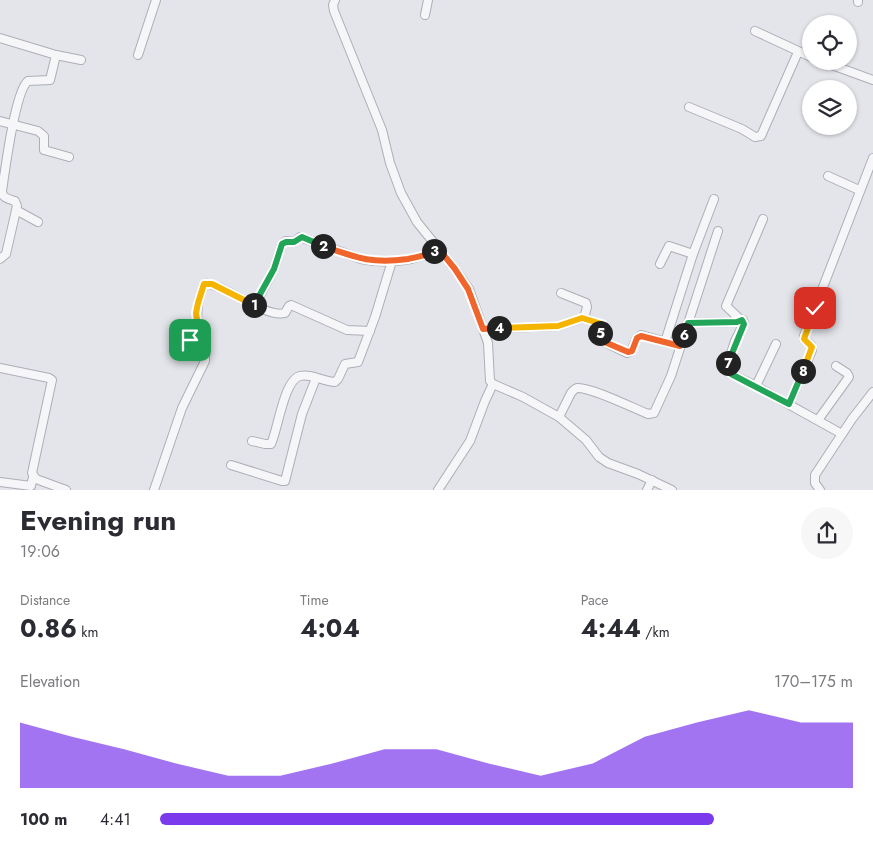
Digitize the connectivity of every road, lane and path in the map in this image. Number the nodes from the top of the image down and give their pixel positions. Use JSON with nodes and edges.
{"nodes":[{"id":1,"x":156,"y":0,"type":"edge"},
{"id":2,"x":335,"y":0,"type":"edge"},
{"id":3,"x":428,"y":0,"type":"edge"},
{"id":4,"x":425,"y":16,"type":"dead end"},
{"id":5,"x":755,"y":30,"type":"dead end"},
{"id":6,"x":0,"y":38,"type":"edge"},
{"id":7,"x":798,"y":52,"type":"junction"},
{"id":8,"x":802,"y":54,"type":"edge"},
{"id":9,"x":56,"y":55,"type":"junction"},
{"id":10,"x":138,"y":55,"type":"dead end"},
{"id":11,"x":81,"y":60,"type":"dead end"},
{"id":12,"x":846,"y":70,"type":"edge"},
{"id":13,"x":873,"y":80,"type":"edge"},
{"id":14,"x":689,"y":107,"type":"dead end"},
{"id":15,"x":0,"y":121,"type":"edge"},
{"id":16,"x":13,"y":124,"type":"junction"},
{"id":17,"x":69,"y":157,"type":"dead end"},
{"id":18,"x":873,"y":158,"type":"edge"},
{"id":19,"x":828,"y":176,"type":"dead end"},
{"id":20,"x":859,"y":190,"type":"junction"},
{"id":21,"x":714,"y":199,"type":"dead end"},
{"id":22,"x":16,"y":210,"type":"junction"},
{"id":23,"x":763,"y":219,"type":"dead end"},
{"id":24,"x":38,"y":222,"type":"dead end"},
{"id":25,"x":718,"y":232,"type":"dead end"},
{"id":26,"x":438,"y":248,"type":"junction"},
{"id":27,"x":693,"y":254,"type":"junction"},
{"id":28,"x":0,"y":259,"type":"edge"},
{"id":29,"x":392,"y":261,"type":"junction"},
{"id":30,"x":660,"y":264,"type":"dead end"},
{"id":31,"x":562,"y":293,"type":"dead end"},
{"id":32,"x":255,"y":305,"type":"junction"},
{"id":33,"x":584,"y":318,"type":"junction"},
{"id":34,"x":742,"y":320,"type":"junction"},
{"id":35,"x":688,"y":323,"type":"junction"},
{"id":36,"x":483,"y":329,"type":"junction"},
{"id":37,"x":370,"y":331,"type":"junction"},
{"id":38,"x":665,"y":342,"type":"junction"},
{"id":39,"x":776,"y":344,"type":"dead end"},
{"id":40,"x":680,"y":346,"type":"junction"},
{"id":41,"x":836,"y":366,"type":"dead end"},
{"id":42,"x":0,"y":368,"type":"edge"},
{"id":43,"x":316,"y":378,"type":"junction"},
{"id":44,"x":493,"y":384,"type":"junction"},
{"id":45,"x":756,"y":386,"type":"junction"},
{"id":46,"x":873,"y":392,"type":"edge"},
{"id":47,"x":789,"y":404,"type":"junction"},
{"id":48,"x":559,"y":417,"type":"junction"},
{"id":49,"x":818,"y":420,"type":"junction"},
{"id":50,"x":842,"y":434,"type":"junction"},
{"id":51,"x":252,"y":441,"type":"dead end"},
{"id":52,"x":231,"y":465,"type":"dead end"},
{"id":53,"x":33,"y":477,"type":"junction"},
{"id":54,"x":652,"y":480,"type":"junction"},
{"id":55,"x":0,"y":482,"type":"edge"},
{"id":56,"x":66,"y":490,"type":"edge"},
{"id":57,"x":154,"y":490,"type":"edge"},
{"id":58,"x":438,"y":490,"type":"edge"},
{"id":59,"x":647,"y":490,"type":"edge"},
{"id":60,"x":672,"y":490,"type":"edge"},
{"id":61,"x":820,"y":490,"type":"edge"}],
"edges":[{"from":1,"to":10,"type":"street"},
{"from":2,"to":26,"type":"street"},
{"from":3,"to":4,"type":"street"},
{"from":5,"to":7,"type":"street"},
{"from":6,"to":9,"type":"street"},
{"from":7,"to":8,"type":"street"},
{"from":7,"to":14,"type":"street"},
{"from":9,"to":11,"type":"street"},
{"from":9,"to":16,"type":"street"},
{"from":12,"to":13,"type":"street"},
{"from":15,"to":16,"type":"street"},
{"from":16,"to":17,"type":"street"},
{"from":16,"to":22,"type":"street"},
{"from":18,"to":20,"type":"street"},
{"from":19,"to":20,"type":"street"},
{"from":20,"to":47,"type":"street"},
{"from":21,"to":27,"type":"street"},
{"from":22,"to":24,"type":"street"},
{"from":22,"to":28,"type":"street"},
{"from":23,"to":34,"type":"street"},
{"from":25,"to":35,"type":"street"},
{"from":26,"to":29,"type":"street"},
{"from":26,"to":36,"type":"street"},
{"from":27,"to":30,"type":"street"},
{"from":27,"to":38,"type":"street"},
{"from":29,"to":32,"type":"street"},
{"from":29,"to":37,"type":"street"},
{"from":31,"to":33,"type":"street"},
{"from":32,"to":37,"type":"street"},
{"from":32,"to":57,"type":"street"},
{"from":33,"to":36,"type":"street"},
{"from":33,"to":38,"type":"street"},
{"from":34,"to":35,"type":"street"},
{"from":34,"to":45,"type":"street"},
{"from":35,"to":40,"type":"street"},
{"from":36,"to":44,"type":"street"},
{"from":37,"to":43,"type":"street"},
{"from":38,"to":40,"type":"street"},
{"from":39,"to":45,"type":"street"},
{"from":40,"to":48,"type":"street"},
{"from":41,"to":49,"type":"street"},
{"from":42,"to":53,"type":"street"},
{"from":43,"to":51,"type":"street"},
{"from":43,"to":52,"type":"street"},
{"from":44,"to":48,"type":"street"},
{"from":44,"to":58,"type":"street"},
{"from":45,"to":47,"type":"street"},
{"from":46,"to":50,"type":"street"},
{"from":47,"to":49,"type":"street"},
{"from":48,"to":54,"type":"street"},
{"from":49,"to":50,"type":"street"},
{"from":50,"to":61,"type":"street"},
{"from":53,"to":55,"type":"street"},
{"from":53,"to":56,"type":"street"},
{"from":54,"to":59,"type":"street"},
{"from":54,"to":60,"type":"street"}]}
